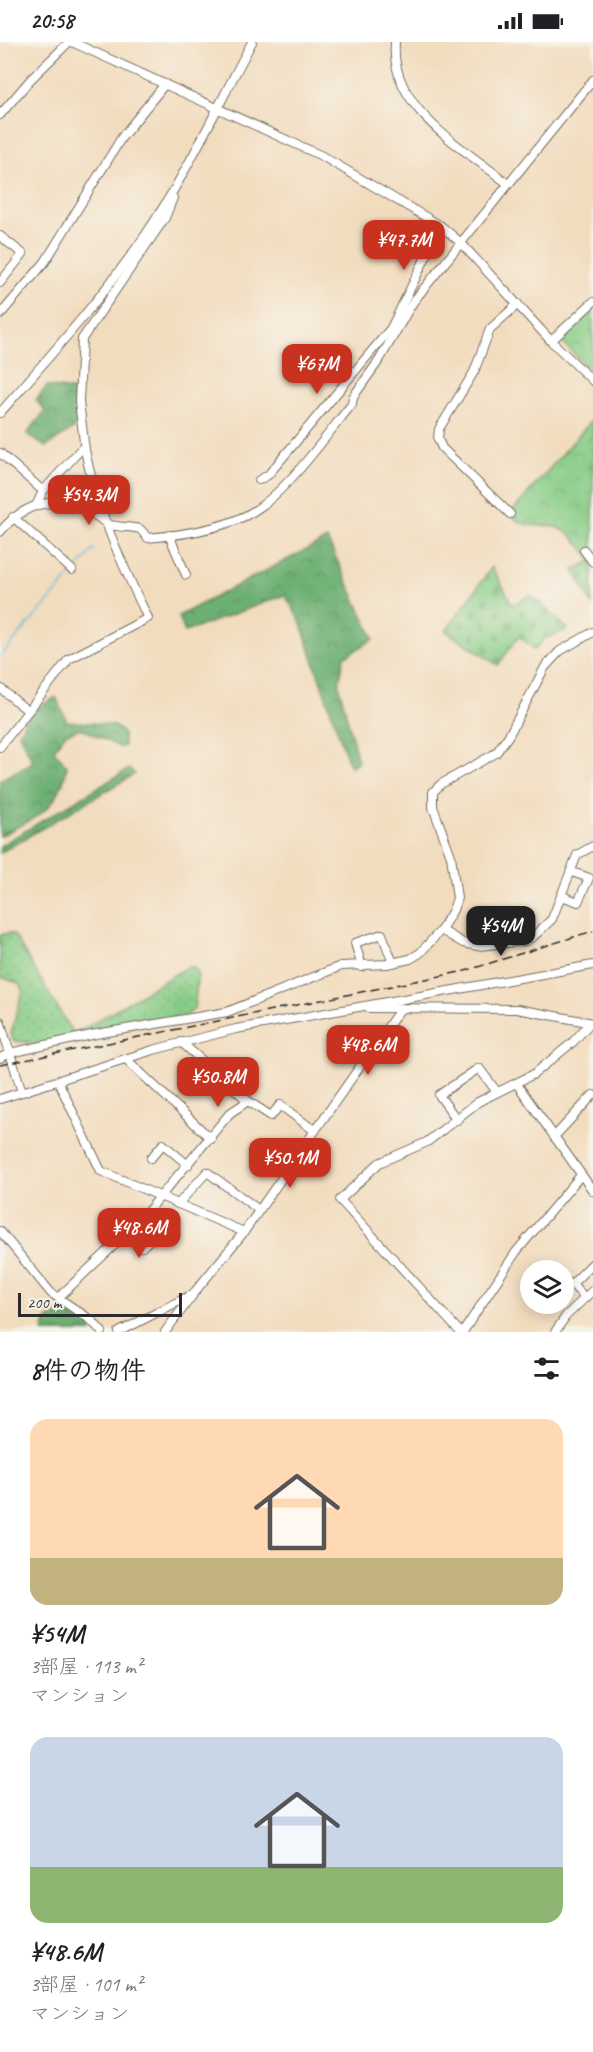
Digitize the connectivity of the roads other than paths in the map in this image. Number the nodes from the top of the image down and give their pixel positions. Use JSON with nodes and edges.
{"nodes":[{"id":1,"x":71,"y":42,"type":"edge"},
{"id":2,"x":252,"y":42,"type":"edge"},
{"id":3,"x":395,"y":42,"type":"edge"},
{"id":4,"x":593,"y":82,"type":"edge"},
{"id":5,"x":165,"y":84,"type":"junction"},
{"id":6,"x":217,"y":108,"type":"junction"},
{"id":7,"x":0,"y":115,"type":"edge"},
{"id":8,"x":189,"y":163,"type":"junction"},
{"id":9,"x":508,"y":184,"type":"junction"},
{"id":10,"x":441,"y":226,"type":"junction"},
{"id":11,"x":1,"y":239,"type":"edge"},
{"id":12,"x":460,"y":242,"type":"junction"},
{"id":13,"x":0,"y":283,"type":"edge"},
{"id":14,"x":593,"y":302,"type":"edge"},
{"id":15,"x":518,"y":304,"type":"junction"},
{"id":16,"x":0,"y":315,"type":"edge"},
{"id":17,"x":551,"y":341,"type":"junction"},
{"id":18,"x":593,"y":381,"type":"edge"},
{"id":19,"x":0,"y":413,"type":"edge"},
{"id":20,"x":85,"y":450,"type":"junction"},
{"id":21,"x":0,"y":453,"type":"edge"},
{"id":22,"x":259,"y":480,"type":"dead end"},
{"id":23,"x":43,"y":491,"type":"junction"},
{"id":24,"x":37,"y":504,"type":"junction"},
{"id":25,"x":510,"y":514,"type":"dead end"},
{"id":26,"x":13,"y":517,"type":"junction"},
{"id":27,"x":108,"y":524,"type":"junction"},
{"id":28,"x":0,"y":532,"type":"edge"},
{"id":29,"x":169,"y":535,"type":"junction"},
{"id":30,"x":584,"y":550,"type":"dead end"},
{"id":31,"x":593,"y":562,"type":"edge"},
{"id":32,"x":72,"y":570,"type":"dead end"},
{"id":33,"x":186,"y":575,"type":"dead end"},
{"id":34,"x":593,"y":632,"type":"edge"},
{"id":35,"x":0,"y":688,"type":"edge"},
{"id":36,"x":28,"y":711,"type":"junction"},
{"id":37,"x":0,"y":747,"type":"edge"},
{"id":38,"x":592,"y":848,"type":"edge"},
{"id":39,"x":573,"y":872,"type":"junction"},
{"id":40,"x":562,"y":896,"type":"junction"},
{"id":41,"x":441,"y":930,"type":"junction"},
{"id":42,"x":393,"y":963,"type":"junction"},
{"id":43,"x":593,"y":965,"type":"edge"},
{"id":44,"x":362,"y":967,"type":"junction"},
{"id":45,"x":353,"y":1007,"type":"junction"},
{"id":46,"x":401,"y":1008,"type":"junction"},
{"id":47,"x":0,"y":1021,"type":"edge"},
{"id":48,"x":592,"y":1023,"type":"edge"},
{"id":49,"x":181,"y":1042,"type":"junction"},
{"id":50,"x":10,"y":1053,"type":"junction"},
{"id":51,"x":0,"y":1058,"type":"edge"},
{"id":52,"x":126,"y":1059,"type":"junction"},
{"id":53,"x":58,"y":1081,"type":"junction"},
{"id":54,"x":517,"y":1084,"type":"junction"},
{"id":55,"x":22,"y":1092,"type":"junction"},
{"id":56,"x":496,"y":1092,"type":"junction"},
{"id":57,"x":593,"y":1095,"type":"edge"},
{"id":58,"x":0,"y":1099,"type":"edge"},
{"id":59,"x":248,"y":1101,"type":"junction"},
{"id":60,"x":457,"y":1120,"type":"junction"},
{"id":61,"x":315,"y":1131,"type":"junction"},
{"id":62,"x":554,"y":1137,"type":"junction"},
{"id":63,"x":211,"y":1139,"type":"junction"},
{"id":64,"x":151,"y":1158,"type":"dead end"},
{"id":65,"x":188,"y":1165,"type":"junction"},
{"id":66,"x":580,"y":1175,"type":"junction"},
{"id":67,"x":593,"y":1191,"type":"edge"},
{"id":68,"x":161,"y":1197,"type":"junction"},
{"id":69,"x":178,"y":1204,"type":"junction"},
{"id":70,"x":259,"y":1210,"type":"junction"},
{"id":71,"x":0,"y":1231,"type":"edge"},
{"id":72,"x":128,"y":1232,"type":"junction"},
{"id":73,"x":244,"y":1232,"type":"junction"},
{"id":74,"x":154,"y":1236,"type":"dead end"},
{"id":75,"x":593,"y":1263,"type":"edge"},
{"id":76,"x":193,"y":1294,"type":"junction"},
{"id":77,"x":590,"y":1294,"type":"edge"},
{"id":78,"x":59,"y":1297,"type":"junction"},
{"id":79,"x":102,"y":1332,"type":"edge"},
{"id":80,"x":119,"y":1332,"type":"edge"},
{"id":81,"x":165,"y":1332,"type":"edge"},
{"id":82,"x":461,"y":1332,"type":"edge"},
{"id":83,"x":555,"y":1332,"type":"edge"}],
"edges":[{"from":1,"to":5,"type":"street"},
{"from":1,"to":7,"type":"street"},
{"from":2,"to":6,"type":"street"},
{"from":3,"to":9,"type":"street"},
{"from":4,"to":9,"type":"street"},
{"from":5,"to":6,"type":"street"},
{"from":5,"to":16,"type":"street"},
{"from":6,"to":8,"type":"street"},
{"from":6,"to":10,"type":"street"},
{"from":8,"to":19,"type":"street"},
{"from":8,"to":20,"type":"street"},
{"from":9,"to":12,"type":"street"},
{"from":10,"to":12,"type":"street"},
{"from":10,"to":22,"type":"street"},
{"from":11,"to":13,"type":"street"},
{"from":12,"to":15,"type":"street"},
{"from":12,"to":29,"type":"street"},
{"from":14,"to":17,"type":"street"},
{"from":15,"to":17,"type":"street"},
{"from":15,"to":25,"type":"street"},
{"from":17,"to":18,"type":"street"},
{"from":20,"to":23,"type":"street"},
{"from":20,"to":27,"type":"street"},
{"from":21,"to":23,"type":"street"},
{"from":23,"to":24,"type":"street"},
{"from":24,"to":26,"type":"street"},
{"from":24,"to":27,"type":"street"},
{"from":26,"to":28,"type":"street"},
{"from":26,"to":32,"type":"street"},
{"from":27,"to":29,"type":"street"},
{"from":27,"to":36,"type":"street"},
{"from":29,"to":33,"type":"street"},
{"from":30,"to":31,"type":"street"},
{"from":34,"to":41,"type":"street"},
{"from":35,"to":36,"type":"street"},
{"from":36,"to":37,"type":"street"},
{"from":38,"to":39,"type":"street"},
{"from":39,"to":40,"type":"street"},
{"from":39,"to":40,"type":"street"},
{"from":40,"to":41,"type":"street"},
{"from":41,"to":42,"type":"street"},
{"from":42,"to":44,"type":"street"},
{"from":42,"to":44,"type":"street"},
{"from":43,"to":45,"type":"street"},
{"from":44,"to":50,"type":"street"},
{"from":45,"to":46,"type":"street"},
{"from":45,"to":49,"type":"street"},
{"from":46,"to":48,"type":"street"},
{"from":46,"to":61,"type":"street"},
{"from":47,"to":50,"type":"street"},
{"from":48,"to":54,"type":"street"},
{"from":49,"to":52,"type":"street"},
{"from":49,"to":59,"type":"street"},
{"from":50,"to":51,"type":"street"},
{"from":50,"to":55,"type":"street"},
{"from":52,"to":53,"type":"street"},
{"from":52,"to":63,"type":"street"},
{"from":53,"to":55,"type":"street"},
{"from":53,"to":68,"type":"street"},
{"from":54,"to":56,"type":"street"},
{"from":54,"to":62,"type":"street"},
{"from":55,"to":58,"type":"street"},
{"from":56,"to":60,"type":"street"},
{"from":56,"to":60,"type":"street"},
{"from":57,"to":62,"type":"street"},
{"from":59,"to":61,"type":"street"},
{"from":59,"to":63,"type":"street"},
{"from":60,"to":82,"type":"street"},
{"from":61,"to":70,"type":"street"},
{"from":62,"to":66,"type":"street"},
{"from":63,"to":65,"type":"street"},
{"from":64,"to":65,"type":"street"},
{"from":65,"to":68,"type":"street"},
{"from":66,"to":67,"type":"street"},
{"from":66,"to":82,"type":"street"},
{"from":68,"to":69,"type":"street"},
{"from":68,"to":72,"type":"street"},
{"from":69,"to":70,"type":"street"},
{"from":69,"to":73,"type":"street"},
{"from":70,"to":73,"type":"street"},
{"from":71,"to":78,"type":"street"},
{"from":72,"to":74,"type":"street"},
{"from":72,"to":78,"type":"street"},
{"from":73,"to":76,"type":"street"},
{"from":75,"to":77,"type":"street"},
{"from":76,"to":80,"type":"street"},
{"from":76,"to":81,"type":"street"},
{"from":77,"to":83,"type":"street"},
{"from":78,"to":79,"type":"street"}]}
